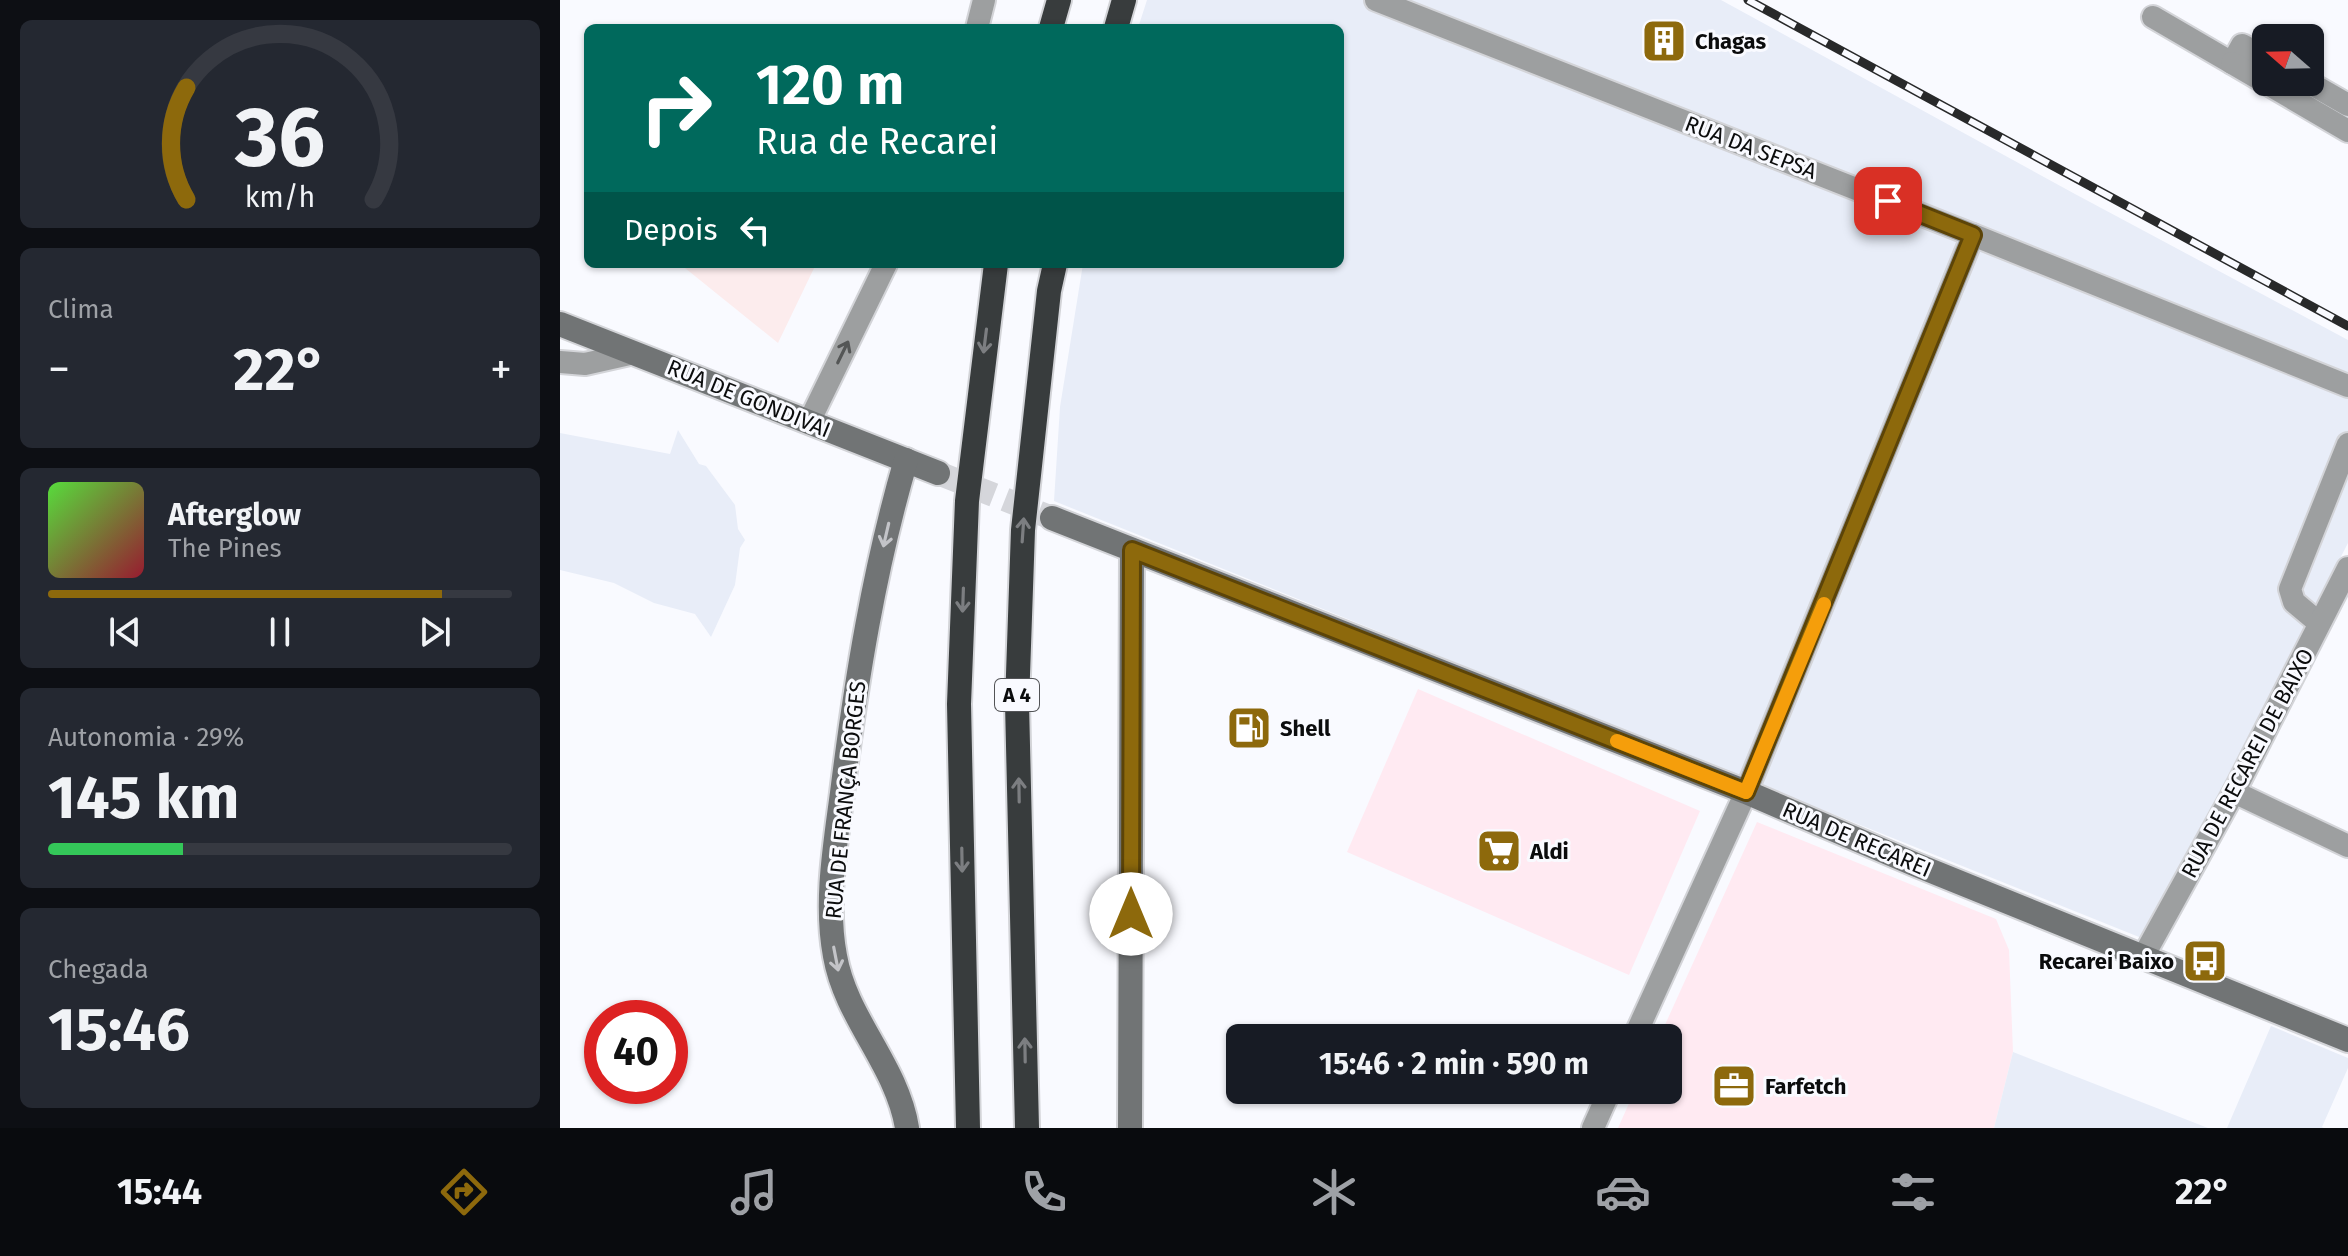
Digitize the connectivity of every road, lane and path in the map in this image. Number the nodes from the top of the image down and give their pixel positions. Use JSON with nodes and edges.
{"nodes":[{"id":1,"x":984,"y":0,"type":"edge"},
{"id":2,"x":1059,"y":0,"type":"edge"},
{"id":3,"x":1124,"y":0,"type":"edge"},
{"id":4,"x":1376,"y":0,"type":"edge"},
{"id":5,"x":2153,"y":17,"type":"dead end"},
{"id":6,"x":978,"y":24,"type":"edge"},
{"id":7,"x":1052,"y":24,"type":"edge"},
{"id":8,"x":1117,"y":24,"type":"edge"},
{"id":9,"x":2252,"y":50,"type":"edge"},
{"id":10,"x":2232,"y":63,"type":"junction"},
{"id":11,"x":2336,"y":107,"type":"edge"},
{"id":12,"x":2348,"y":131,"type":"edge"},
{"id":13,"x":1973,"y":235,"type":"junction"},
{"id":14,"x":884,"y":268,"type":"edge"},
{"id":15,"x":996,"y":268,"type":"edge"},
{"id":16,"x":1054,"y":268,"type":"edge"},
{"id":17,"x":560,"y":324,"type":"edge"},
{"id":18,"x":634,"y":353,"type":"junction"},
{"id":19,"x":560,"y":362,"type":"edge"},
{"id":20,"x":2348,"y":386,"type":"edge"},
{"id":21,"x":809,"y":422,"type":"junction"},
{"id":22,"x":2348,"y":444,"type":"edge"},
{"id":23,"x":906,"y":460,"type":"junction"},
{"id":24,"x":938,"y":473,"type":"tunnel mouth"},
{"id":25,"x":1052,"y":518,"type":"tunnel mouth"},
{"id":26,"x":1132,"y":550,"type":"junction"},
{"id":27,"x":2348,"y":568,"type":"edge"},
{"id":28,"x":2319,"y":623,"type":"junction"},
{"id":29,"x":1746,"y":792,"type":"junction"},
{"id":30,"x":2234,"y":792,"type":"junction"},
{"id":31,"x":2348,"y":846,"type":"edge"},
{"id":32,"x":2143,"y":957,"type":"junction"},
{"id":33,"x":1640,"y":1024,"type":"edge"},
{"id":34,"x":2348,"y":1040,"type":"edge"},
{"id":35,"x":1604,"y":1104,"type":"edge"},
{"id":36,"x":907,"y":1128,"type":"edge"},
{"id":37,"x":968,"y":1128,"type":"edge"},
{"id":38,"x":1027,"y":1128,"type":"edge"},
{"id":39,"x":1130,"y":1128,"type":"edge"},
{"id":40,"x":1593,"y":1128,"type":"edge"}],
"edges":[{"from":1,"to":6,"type":"street"},
{"from":2,"to":7,"type":"highway"},
{"from":3,"to":8,"type":"highway"},
{"from":4,"to":13,"type":"street","name":"RUA DA SEPSA"},
{"from":5,"to":10,"type":"street"},
{"from":9,"to":10,"type":"street"},
{"from":10,"to":11,"type":"street"},
{"from":11,"to":12,"type":"street"},
{"from":13,"to":20,"type":"street","name":"RUA DA SEPSA"},
{"from":13,"to":29,"type":"street"},
{"from":21,"to":14,"type":"street","one_way":true},
{"from":15,"to":37,"type":"highway","one_way":true},
{"from":38,"to":16,"type":"highway","number":"A 4","one_way":true},
{"from":17,"to":18,"type":"main road","name":"RUA DE GONDIVAI"},
{"from":18,"to":19,"type":"street"},
{"from":18,"to":21,"type":"main road","name":"RUA DE GONDIVAI"},
{"from":21,"to":23,"type":"main road","name":"RUA DE GONDIVAI"},
{"from":22,"to":28,"type":"street"},
{"from":23,"to":24,"type":"main road","name":"RUA DE GONDIVAI"},
{"from":23,"to":36,"type":"main road","name":"RUA DE FRANÇA BORGES","one_way":true},
{"from":25,"to":26,"type":"main road","name":"RUA DE RECAREI"},
{"from":26,"to":29,"type":"main road","name":"RUA DE RECAREI"},
{"from":26,"to":39,"type":"main road"},
{"from":27,"to":28,"type":"street","name":"RUA DE RECAREI DE BAIXO"},
{"from":28,"to":30,"type":"street","name":"RUA DE RECAREI DE BAIXO"},
{"from":29,"to":32,"type":"main road","name":"RUA DE RECAREI"},
{"from":29,"to":33,"type":"street"},
{"from":30,"to":31,"type":"street"},
{"from":30,"to":32,"type":"street","name":"RUA DE RECAREI DE BAIXO"},
{"from":32,"to":34,"type":"main road","name":"RUA DE RECAREI"},
{"from":35,"to":40,"type":"street"}]}
